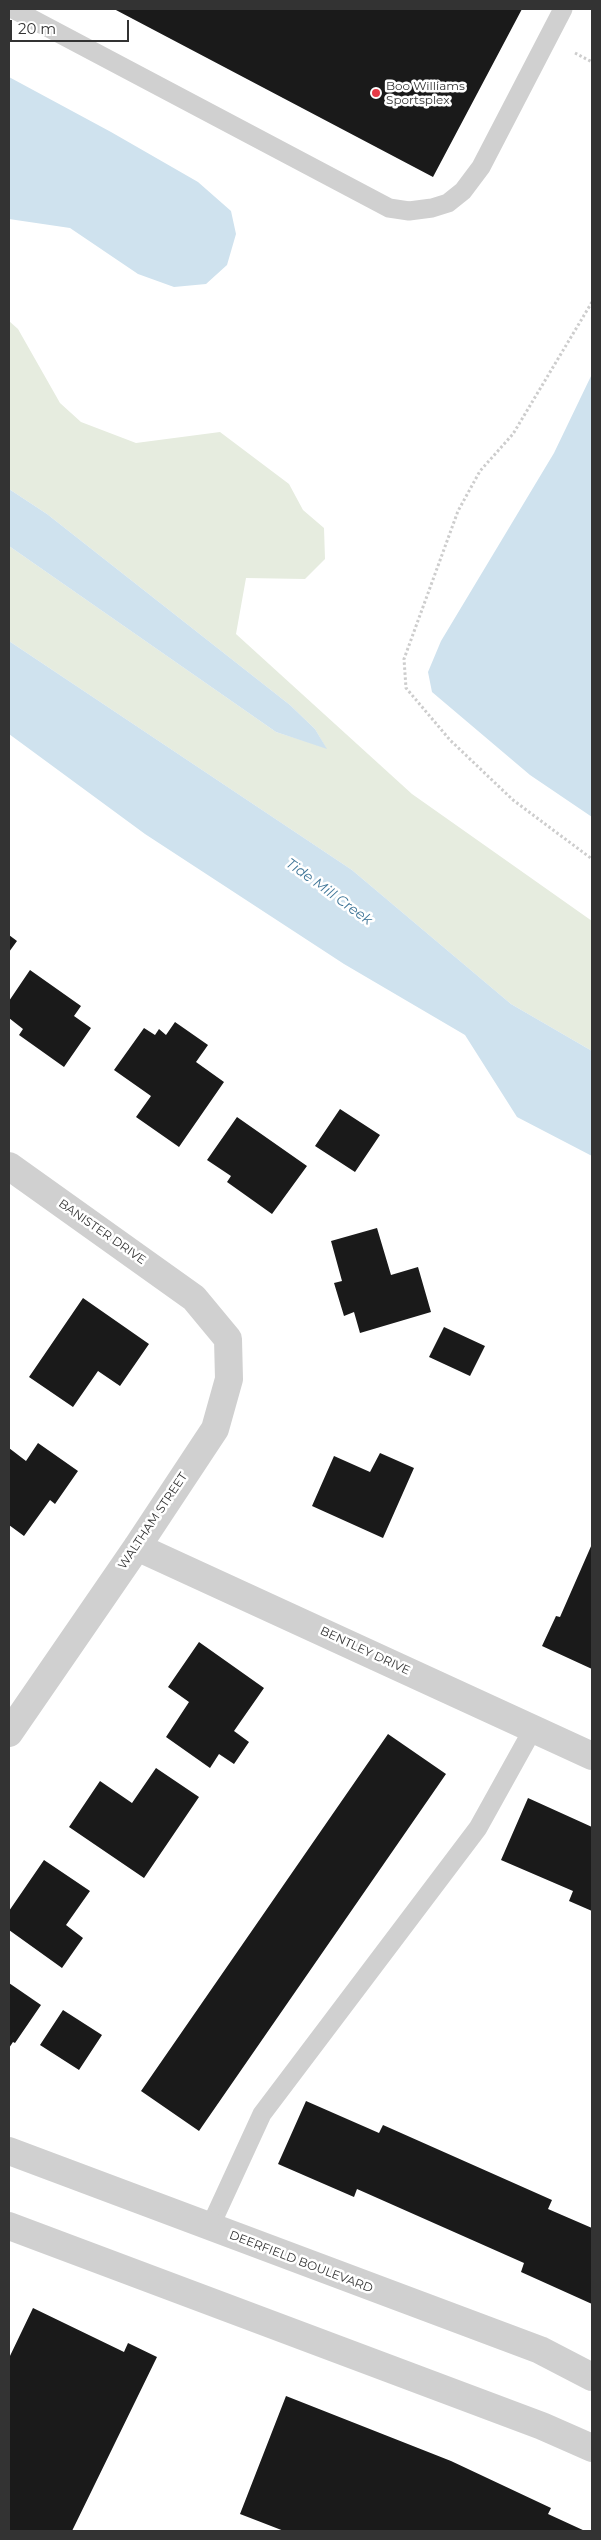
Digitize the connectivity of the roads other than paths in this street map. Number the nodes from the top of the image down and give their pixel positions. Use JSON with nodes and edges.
{"nodes":[{"id":1,"x":13,"y":9,"type":"edge"},
{"id":2,"x":563,"y":9,"type":"edge"},
{"id":3,"x":9,"y":1166,"type":"edge"},
{"id":4,"x":194,"y":1298,"type":"joint"},
{"id":5,"x":137,"y":1547,"type":"junction"},
{"id":6,"x":533,"y":1729,"type":"junction"},
{"id":7,"x":9,"y":1732,"type":"edge"},
{"id":8,"x":592,"y":1756,"type":"edge"},
{"id":9,"x":9,"y":2151,"type":"edge"},
{"id":10,"x":9,"y":2226,"type":"edge"},
{"id":11,"x":210,"y":2227,"type":"junction"},
{"id":12,"x":592,"y":2377,"type":"edge"},
{"id":13,"x":592,"y":2448,"type":"edge"}],
"edges":[{"from":1,"to":2,"type":"lane"},
{"from":3,"to":4,"type":"street","name":"BANISTER DRIVE"},
{"from":4,"to":5,"type":"street","name":"WALTHAM STREET"},
{"from":5,"to":6,"type":"street","name":"BENTLEY DRIVE"},
{"from":5,"to":7,"type":"street","name":"WALTHAM STREET"},
{"from":6,"to":8,"type":"street","name":"BENTLEY DRIVE"},
{"from":6,"to":11,"type":"lane"},
{"from":9,"to":11,"type":"street","name":"DEERFIELD BOULEVARD"},
{"from":10,"to":13,"type":"street"},
{"from":11,"to":12,"type":"street","name":"DEERFIELD BOULEVARD"}]}
